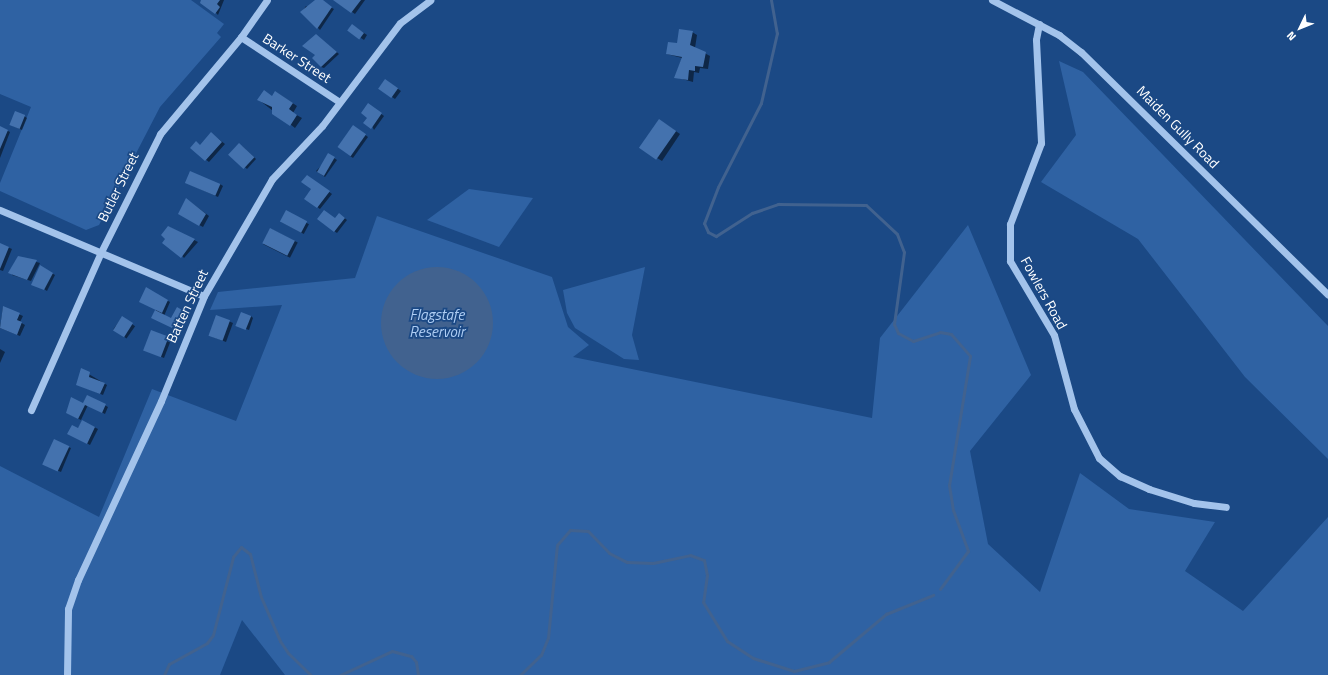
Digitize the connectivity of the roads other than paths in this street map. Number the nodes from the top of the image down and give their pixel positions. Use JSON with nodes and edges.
{"nodes":[{"id":1,"x":268,"y":0,"type":"edge"},
{"id":2,"x":430,"y":0,"type":"edge"},
{"id":3,"x":992,"y":0,"type":"edge"},
{"id":4,"x":1039,"y":24,"type":"junction"},
{"id":5,"x":241,"y":37,"type":"junction"},
{"id":6,"x":338,"y":102,"type":"junction"},
{"id":7,"x":0,"y":210,"type":"edge"},
{"id":8,"x":101,"y":252,"type":"junction"},
{"id":9,"x":1328,"y":295,"type":"edge"},
{"id":10,"x":204,"y":296,"type":"junction"},
{"id":11,"x":31,"y":410,"type":"dead end"},
{"id":12,"x":1226,"y":507,"type":"dead end"},
{"id":13,"x":67,"y":675,"type":"edge"}],
"edges":[{"from":1,"to":5,"type":"street","name":"Butler Street"},
{"from":2,"to":6,"type":"street","name":"Batten Street"},
{"from":3,"to":4,"type":"street","name":"Maiden Gully Road"},
{"from":4,"to":9,"type":"street","name":"Maiden Gully Road"},
{"from":4,"to":12,"type":"street","name":"Fowlers Road"},
{"from":5,"to":6,"type":"street","name":"Barker Street"},
{"from":5,"to":8,"type":"street","name":"Butler Street"},
{"from":6,"to":10,"type":"street","name":"Batten Street"},
{"from":7,"to":8,"type":"street"},
{"from":8,"to":10,"type":"street"},
{"from":8,"to":11,"type":"street","name":"Butler Street"},
{"from":10,"to":13,"type":"street","name":"Batten Street"}]}
